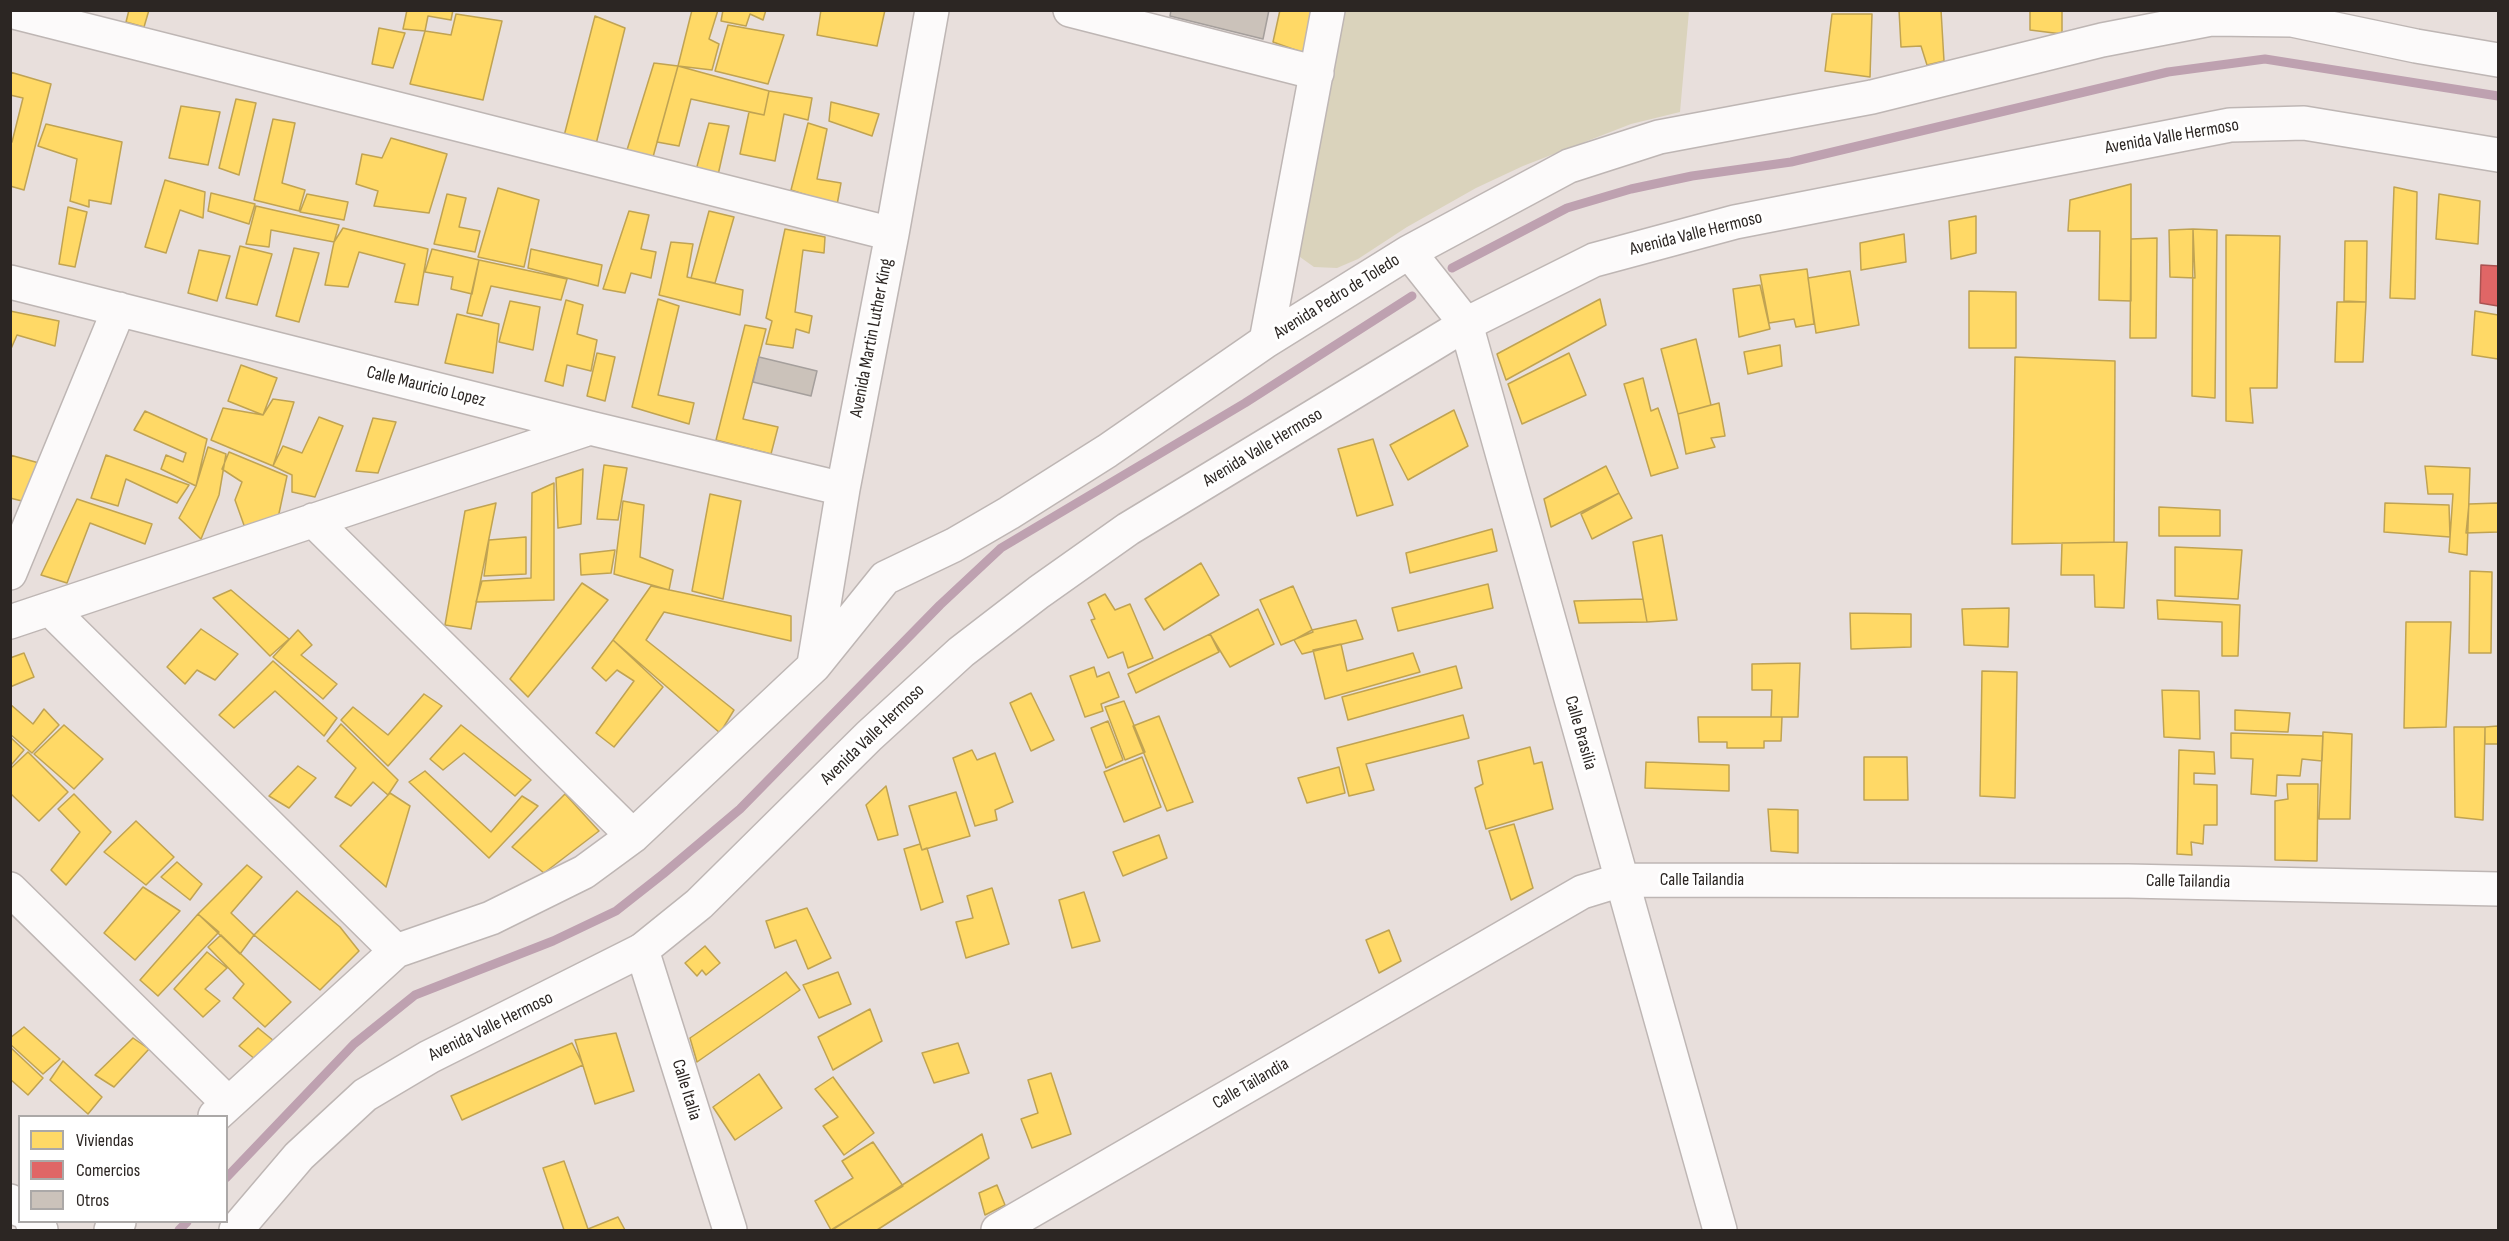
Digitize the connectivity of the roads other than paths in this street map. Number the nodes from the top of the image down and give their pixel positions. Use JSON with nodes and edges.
{"nodes":[{"id":1,"x":932,"y":10,"type":"edge"},
{"id":2,"x":1070,"y":10,"type":"edge"},
{"id":3,"x":1328,"y":10,"type":"edge"},
{"id":4,"x":10,"y":11,"type":"edge"},
{"id":5,"x":2499,"y":60,"type":"edge"},
{"id":6,"x":1317,"y":73,"type":"junction"},
{"id":7,"x":2499,"y":155,"type":"edge"},
{"id":8,"x":892,"y":234,"type":"junction"},
{"id":9,"x":1409,"y":252,"type":"junction"},
{"id":10,"x":10,"y":282,"type":"edge"},
{"id":11,"x":119,"y":309,"type":"junction"},
{"id":12,"x":1466,"y":324,"type":"junction"},
{"id":13,"x":1266,"y":341,"type":"junction"},
{"id":14,"x":590,"y":428,"type":"junction"},
{"id":15,"x":843,"y":489,"type":"junction"},
{"id":16,"x":313,"y":520,"type":"junction"},
{"id":17,"x":10,"y":573,"type":"edge"},
{"id":18,"x":51,"y":610,"type":"junction"},
{"id":19,"x":10,"y":622,"type":"edge"},
{"id":20,"x":814,"y":666,"type":"junction"},
{"id":21,"x":633,"y":836,"type":"junction"},
{"id":22,"x":1621,"y":880,"type":"junction"},
{"id":23,"x":10,"y":889,"type":"edge"},
{"id":24,"x":2499,"y":889,"type":"edge"},
{"id":25,"x":642,"y":950,"type":"junction"},
{"id":26,"x":396,"y":951,"type":"junction"},
{"id":27,"x":221,"y":1109,"type":"edge"},
{"id":28,"x":236,"y":1230,"type":"edge"},
{"id":29,"x":730,"y":1230,"type":"edge"},
{"id":30,"x":998,"y":1230,"type":"edge"},
{"id":31,"x":1720,"y":1230,"type":"edge"}],
"edges":[{"from":1,"to":8,"type":"street","name":"Avenida Martin Luther King"},
{"from":2,"to":6,"type":"street"},
{"from":3,"to":6,"type":"street"},
{"from":4,"to":8,"type":"street"},
{"from":5,"to":9,"type":"street"},
{"from":6,"to":13,"type":"street"},
{"from":7,"to":12,"type":"street","name":"Avenida Valle Hermoso"},
{"from":8,"to":15,"type":"street","name":"Avenida Martin Luther King"},
{"from":9,"to":12,"type":"street","name":"Calle Brasilia"},
{"from":9,"to":13,"type":"street","name":"Avenida Pedro de Toledo"},
{"from":10,"to":11,"type":"street","name":"Calle Mauricio Lopez"},
{"from":11,"to":14,"type":"street","name":"Calle Mauricio Lopez"},
{"from":11,"to":17,"type":"street"},
{"from":12,"to":22,"type":"street","name":"Calle Brasilia"},
{"from":12,"to":25,"type":"street","name":"Avenida Valle Hermoso"},
{"from":13,"to":20,"type":"street"},
{"from":14,"to":15,"type":"street","name":"Calle Mauricio Lopez"},
{"from":14,"to":16,"type":"street"},
{"from":15,"to":20,"type":"street","name":"Avenida Martin Luther King"},
{"from":16,"to":18,"type":"street"},
{"from":16,"to":21,"type":"street"},
{"from":18,"to":19,"type":"street"},
{"from":18,"to":26,"type":"street"},
{"from":20,"to":21,"type":"street"},
{"from":21,"to":26,"type":"street"},
{"from":22,"to":24,"type":"street","name":"Calle Tailandia"},
{"from":22,"to":30,"type":"street","name":"Calle Tailandia"},
{"from":22,"to":31,"type":"street","name":"Calle Brasilia"},
{"from":23,"to":27,"type":"street"},
{"from":25,"to":28,"type":"street","name":"Avenida Valle Hermoso"},
{"from":25,"to":29,"type":"street","name":"Calle Italia"},
{"from":26,"to":27,"type":"street"}]}
